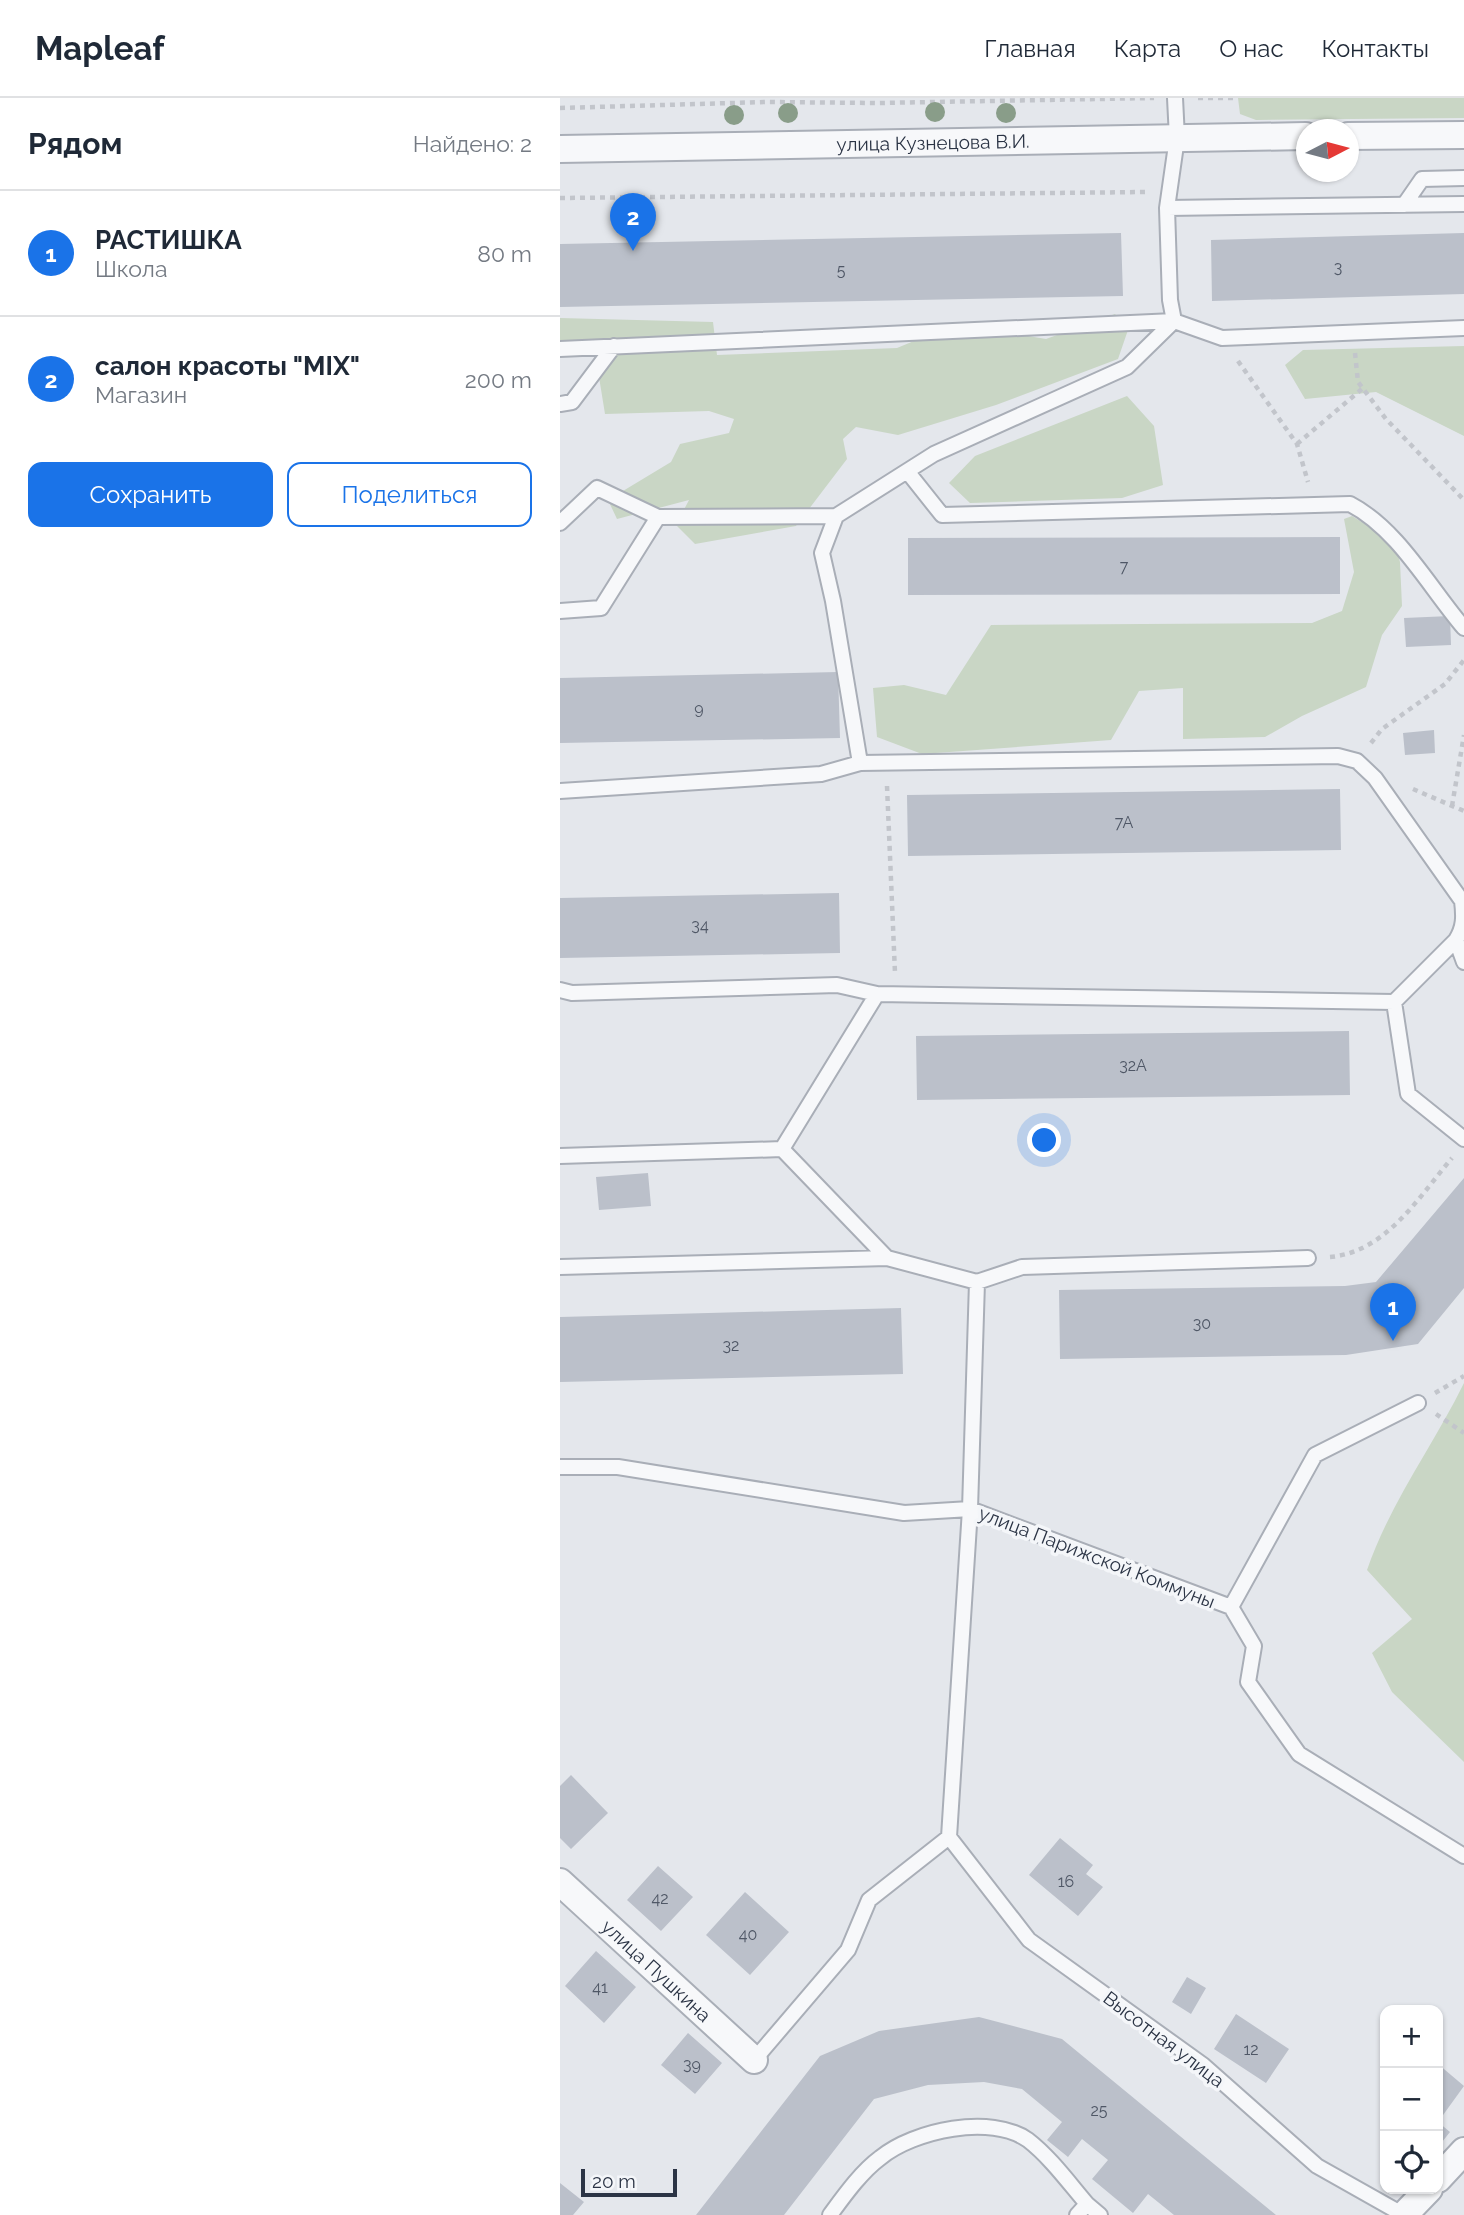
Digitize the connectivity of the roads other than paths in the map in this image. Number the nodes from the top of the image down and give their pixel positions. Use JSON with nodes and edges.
{"nodes":[{"id":1,"x":1175,"y":98,"type":"edge"},
{"id":2,"x":1464,"y":135,"type":"edge"},
{"id":3,"x":1296,"y":136,"type":"edge"},
{"id":4,"x":1359,"y":136,"type":"edge"},
{"id":5,"x":1177,"y":138,"type":"junction"},
{"id":6,"x":560,"y":149,"type":"edge"},
{"id":7,"x":1464,"y":178,"type":"edge"},
{"id":8,"x":1464,"y":204,"type":"edge"},
{"id":9,"x":1404,"y":205,"type":"junction"},
{"id":10,"x":1167,"y":208,"type":"junction"},
{"id":11,"x":1174,"y":321,"type":"junction"},
{"id":12,"x":1464,"y":328,"type":"edge"},
{"id":13,"x":614,"y":346,"type":"junction"},
{"id":14,"x":560,"y":349,"type":"edge"},
{"id":15,"x":560,"y":404,"type":"edge"},
{"id":16,"x":907,"y":471,"type":"junction"},
{"id":17,"x":836,"y":516,"type":"junction"},
{"id":18,"x":658,"y":517,"type":"junction"},
{"id":19,"x":560,"y":523,"type":"edge"},
{"id":20,"x":560,"y":611,"type":"edge"},
{"id":21,"x":1464,"y":628,"type":"edge"},
{"id":22,"x":860,"y":763,"type":"junction"},
{"id":23,"x":560,"y":791,"type":"edge"},
{"id":24,"x":1463,"y":901,"type":"edge"},
{"id":25,"x":1456,"y":940,"type":"junction"},
{"id":26,"x":1464,"y":962,"type":"edge"},
{"id":27,"x":560,"y":990,"type":"edge"},
{"id":28,"x":877,"y":994,"type":"junction"},
{"id":29,"x":1394,"y":1002,"type":"junction"},
{"id":30,"x":1464,"y":1139,"type":"edge"},
{"id":31,"x":782,"y":1149,"type":"junction"},
{"id":32,"x":560,"y":1156,"type":"edge"},
{"id":33,"x":887,"y":1258,"type":"junction"},
{"id":34,"x":1308,"y":1258,"type":"dead end"},
{"id":35,"x":560,"y":1267,"type":"edge"},
{"id":36,"x":977,"y":1282,"type":"junction"},
{"id":37,"x":1418,"y":1403,"type":"road end"},
{"id":38,"x":560,"y":1467,"type":"edge"},
{"id":39,"x":970,"y":1509,"type":"junction"},
{"id":40,"x":1231,"y":1607,"type":"junction"},
{"id":41,"x":949,"y":1837,"type":"junction"},
{"id":42,"x":1464,"y":1856,"type":"edge"},
{"id":43,"x":560,"y":1882,"type":"edge"},
{"id":44,"x":754,"y":2060,"type":"joint"},
{"id":45,"x":1464,"y":2151,"type":"edge"},
{"id":46,"x":1443,"y":2174,"type":"edge"},
{"id":47,"x":1424,"y":2194,"type":"edge"},
{"id":48,"x":1082,"y":2209,"type":"edge"},
{"id":49,"x":830,"y":2215,"type":"edge"},
{"id":50,"x":1100,"y":2215,"type":"edge"},
{"id":51,"x":1404,"y":2215,"type":"edge"}],
"edges":[{"from":1,"to":5,"type":"lane"},
{"from":2,"to":4,"type":"street"},
{"from":3,"to":5,"type":"street","name":"улица Кузнецова В.И."},
{"from":5,"to":6,"type":"street","name":"улица Кузнецова В.И."},
{"from":5,"to":10,"type":"lane"},
{"from":7,"to":9,"type":"lane"},
{"from":8,"to":9,"type":"lane"},
{"from":9,"to":10,"type":"lane"},
{"from":10,"to":11,"type":"lane"},
{"from":11,"to":12,"type":"lane"},
{"from":11,"to":13,"type":"lane"},
{"from":11,"to":16,"type":"lane"},
{"from":13,"to":14,"type":"lane"},
{"from":13,"to":15,"type":"lane"},
{"from":16,"to":17,"type":"lane"},
{"from":16,"to":21,"type":"lane"},
{"from":17,"to":18,"type":"lane"},
{"from":17,"to":22,"type":"lane"},
{"from":18,"to":19,"type":"lane"},
{"from":18,"to":20,"type":"lane"},
{"from":22,"to":23,"type":"lane"},
{"from":22,"to":24,"type":"lane"},
{"from":24,"to":25,"type":"lane"},
{"from":25,"to":26,"type":"lane"},
{"from":25,"to":29,"type":"lane"},
{"from":27,"to":28,"type":"lane"},
{"from":28,"to":29,"type":"lane"},
{"from":28,"to":31,"type":"lane"},
{"from":29,"to":30,"type":"lane"},
{"from":31,"to":32,"type":"lane"},
{"from":31,"to":33,"type":"lane"},
{"from":33,"to":35,"type":"lane"},
{"from":33,"to":36,"type":"lane"},
{"from":34,"to":36,"type":"lane"},
{"from":36,"to":39,"type":"lane"},
{"from":37,"to":40,"type":"lane"},
{"from":38,"to":39,"type":"lane","name":"улица Парижской Коммуны"},
{"from":39,"to":40,"type":"lane","name":"улица Парижской Коммуны"},
{"from":39,"to":41,"type":"lane"},
{"from":40,"to":42,"type":"lane","name":"улица Парижской Коммуны"},
{"from":41,"to":44,"type":"lane"},
{"from":41,"to":51,"type":"lane","name":"Высотная улица"},
{"from":43,"to":44,"type":"street","name":"улица Пушкина"},
{"from":45,"to":46,"type":"street"},
{"from":47,"to":51,"type":"street"},
{"from":48,"to":49,"type":"lane"},
{"from":48,"to":50,"type":"lane"}]}
